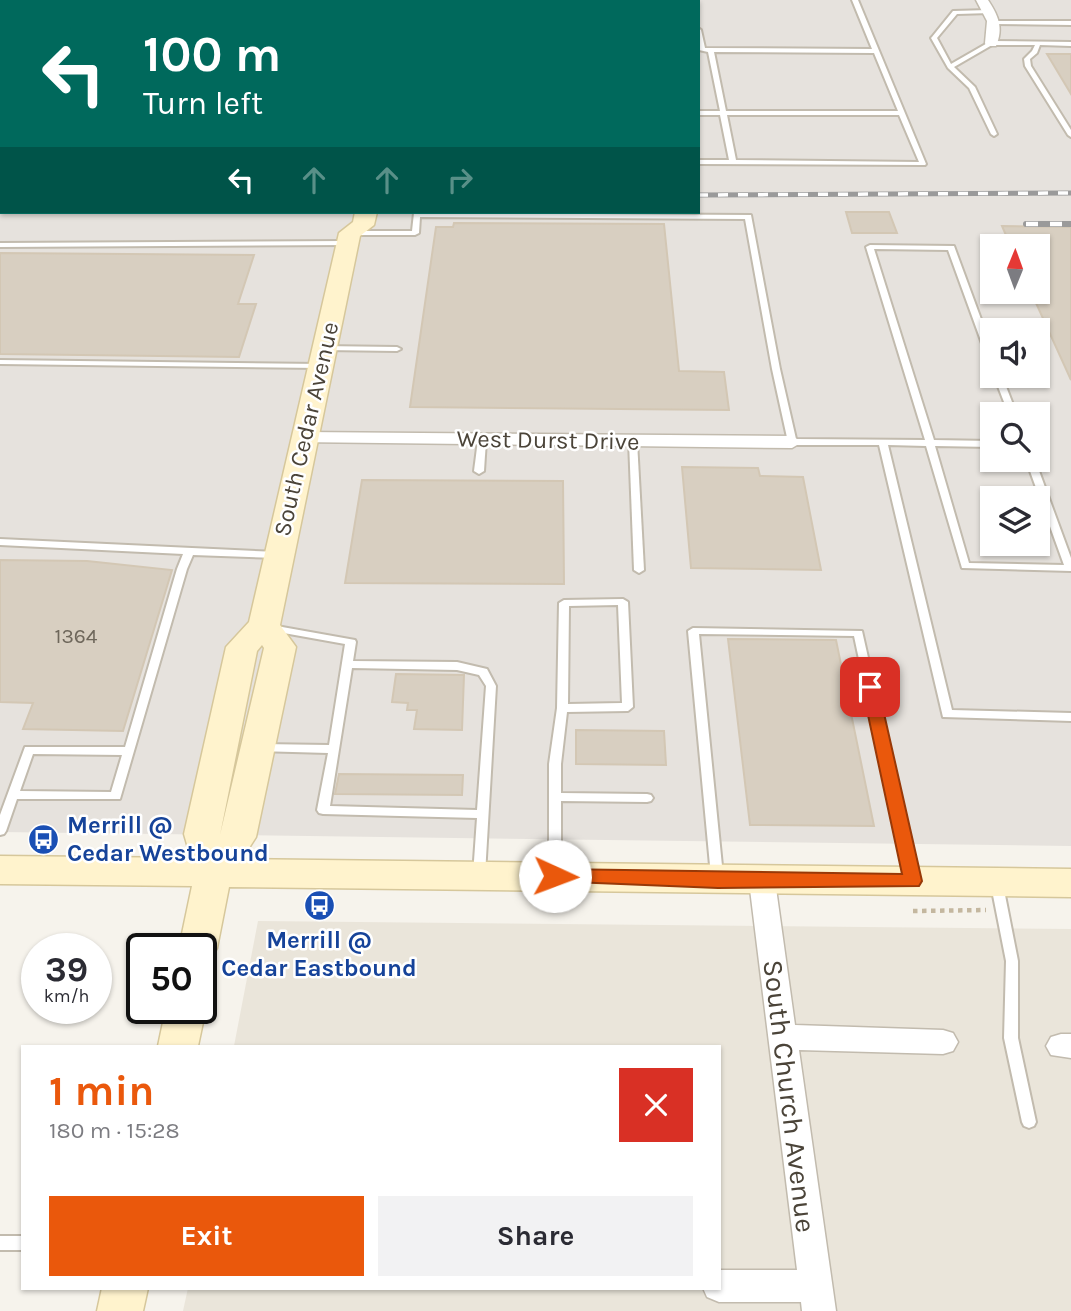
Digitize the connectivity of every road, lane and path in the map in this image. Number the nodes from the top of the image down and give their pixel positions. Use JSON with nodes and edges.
{"nodes":[{"id":1,"x":855,"y":0,"type":"edge"},
{"id":2,"x":982,"y":0,"type":"edge"},
{"id":3,"x":992,"y":18,"type":"junction"},
{"id":4,"x":1071,"y":23,"type":"edge"},
{"id":5,"x":700,"y":40,"type":"edge"},
{"id":6,"x":991,"y":43,"type":"junction"},
{"id":7,"x":1038,"y":44,"type":"junction"},
{"id":8,"x":1071,"y":44,"type":"edge"},
{"id":9,"x":711,"y":50,"type":"junction"},
{"id":10,"x":876,"y":51,"type":"junction"},
{"id":11,"x":950,"y":67,"type":"junction"},
{"id":12,"x":700,"y":113,"type":"edge"},
{"id":13,"x":724,"y":113,"type":"junction"},
{"id":14,"x":902,"y":113,"type":"junction"},
{"id":15,"x":994,"y":134,"type":"dead end"},
{"id":16,"x":1071,"y":135,"type":"edge"},
{"id":17,"x":700,"y":162,"type":"edge"},
{"id":18,"x":733,"y":163,"type":"junction"},
{"id":19,"x":366,"y":214,"type":"edge"},
{"id":20,"x":347,"y":229,"type":"edge"},
{"id":21,"x":0,"y":245,"type":"edge"},
{"id":22,"x":980,"y":327,"type":"edge"},
{"id":23,"x":397,"y":349,"type":"dead end"},
{"id":24,"x":322,"y":357,"type":"junction"},
{"id":25,"x":0,"y":362,"type":"edge"},
{"id":26,"x":303,"y":438,"type":"junction"},
{"id":27,"x":482,"y":440,"type":"junction"},
{"id":28,"x":633,"y":441,"type":"junction"},
{"id":29,"x":792,"y":442,"type":"junction"},
{"id":30,"x":883,"y":443,"type":"junction"},
{"id":31,"x":930,"y":443,"type":"junction"},
{"id":32,"x":980,"y":444,"type":"edge"},
{"id":33,"x":479,"y":471,"type":"dead end"},
{"id":34,"x":1034,"y":472,"type":"edge"},
{"id":35,"x":0,"y":542,"type":"edge"},
{"id":36,"x":190,"y":552,"type":"junction"},
{"id":37,"x":278,"y":555,"type":"junction"},
{"id":38,"x":639,"y":570,"type":"dead end"},
{"id":39,"x":264,"y":626,"type":"junction"},
{"id":40,"x":349,"y":664,"type":"junction"},
{"id":41,"x":562,"y":708,"type":"junction"},
{"id":42,"x":1071,"y":717,"type":"edge"},
{"id":43,"x":258,"y":748,"type":"junction"},
{"id":44,"x":334,"y":749,"type":"junction"},
{"id":45,"x":129,"y":751,"type":"junction"},
{"id":46,"x":13,"y":794,"type":"junction"},
{"id":47,"x":555,"y":797,"type":"junction"},
{"id":48,"x":647,"y":797,"type":"dead end"},
{"id":49,"x":483,"y":814,"type":"junction"},
{"id":50,"x":0,"y":831,"type":"edge"},
{"id":51,"x":0,"y":870,"type":"edge"},
{"id":52,"x":213,"y":873,"type":"junction"},
{"id":53,"x":479,"y":875,"type":"junction"},
{"id":54,"x":555,"y":876,"type":"junction"},
{"id":55,"x":718,"y":881,"type":"junction"},
{"id":56,"x":762,"y":881,"type":"junction"},
{"id":57,"x":1071,"y":883,"type":"edge"},
{"id":58,"x":913,"y":896,"type":"junction"},
{"id":59,"x":1000,"y":896,"type":"junction"},
{"id":60,"x":201,"y":933,"type":"edge"},
{"id":61,"x":183,"y":1024,"type":"edge"},
{"id":62,"x":783,"y":1037,"type":"junction"},
{"id":63,"x":943,"y":1042,"type":"dead end"},
{"id":64,"x":178,"y":1045,"type":"edge"},
{"id":65,"x":1029,"y":1122,"type":"dead end"},
{"id":66,"x":0,"y":1242,"type":"edge"},
{"id":67,"x":21,"y":1243,"type":"edge"},
{"id":68,"x":721,"y":1286,"type":"edge"},
{"id":69,"x":125,"y":1290,"type":"edge"},
{"id":70,"x":817,"y":1298,"type":"edge"},
{"id":71,"x":120,"y":1311,"type":"edge"}],
"edges":[{"from":1,"to":10,"type":"lane"},
{"from":2,"to":3,"type":"street"},
{"from":3,"to":4,"type":"lane"},
{"from":3,"to":6,"type":"street"},
{"from":3,"to":11,"type":"lane"},
{"from":5,"to":9,"type":"lane"},
{"from":6,"to":7,"type":"lane"},
{"from":6,"to":11,"type":"lane"},
{"from":7,"to":8,"type":"lane"},
{"from":7,"to":16,"type":"lane"},
{"from":9,"to":10,"type":"lane"},
{"from":9,"to":13,"type":"lane"},
{"from":10,"to":14,"type":"lane"},
{"from":11,"to":15,"type":"lane"},
{"from":12,"to":13,"type":"lane"},
{"from":13,"to":14,"type":"lane"},
{"from":13,"to":18,"type":"lane"},
{"from":14,"to":18,"type":"lane"},
{"from":17,"to":18,"type":"lane"},
{"from":19,"to":20,"type":"main road","name":"South Cedar Avenue"},
{"from":20,"to":21,"type":"lane"},
{"from":20,"to":24,"type":"main road","name":"South Cedar Avenue"},
{"from":20,"to":29,"type":"lane"},
{"from":22,"to":31,"type":"lane"},
{"from":23,"to":24,"type":"lane"},
{"from":24,"to":25,"type":"lane"},
{"from":24,"to":26,"type":"main road","name":"South Cedar Avenue"},
{"from":26,"to":27,"type":"street","name":"West Durst Drive"},
{"from":26,"to":37,"type":"main road","name":"South Cedar Avenue"},
{"from":27,"to":28,"type":"street","name":"West Durst Drive"},
{"from":27,"to":33,"type":"lane"},
{"from":28,"to":29,"type":"street","name":"West Durst Drive"},
{"from":28,"to":38,"type":"lane"},
{"from":29,"to":30,"type":"lane"},
{"from":30,"to":31,"type":"lane"},
{"from":30,"to":42,"type":"lane"},
{"from":31,"to":32,"type":"lane"},
{"from":31,"to":34,"type":"lane"},
{"from":35,"to":36,"type":"lane"},
{"from":36,"to":37,"type":"lane"},
{"from":36,"to":45,"type":"lane"},
{"from":37,"to":39,"type":"main road","name":"South Cedar Avenue"},
{"from":39,"to":40,"type":"lane"},
{"from":39,"to":43,"type":"main road"},
{"from":39,"to":52,"type":"main road"},
{"from":40,"to":44,"type":"lane"},
{"from":40,"to":49,"type":"lane"},
{"from":41,"to":41,"type":"lane"},
{"from":41,"to":47,"type":"lane"},
{"from":43,"to":44,"type":"lane"},
{"from":43,"to":52,"type":"main road"},
{"from":44,"to":49,"type":"lane"},
{"from":45,"to":46,"type":"lane"},
{"from":45,"to":46,"type":"lane"},
{"from":46,"to":50,"type":"lane"},
{"from":47,"to":48,"type":"lane"},
{"from":47,"to":54,"type":"lane"},
{"from":49,"to":53,"type":"lane"},
{"from":51,"to":52,"type":"main road"},
{"from":52,"to":53,"type":"main road"},
{"from":52,"to":60,"type":"main road"},
{"from":53,"to":54,"type":"main road"},
{"from":54,"to":55,"type":"main road"},
{"from":55,"to":56,"type":"main road"},
{"from":55,"to":58,"type":"lane"},
{"from":56,"to":58,"type":"main road"},
{"from":56,"to":62,"type":"street","name":"South Church Avenue"},
{"from":57,"to":59,"type":"main road"},
{"from":58,"to":59,"type":"main road"},
{"from":58,"to":59,"type":"path"},
{"from":59,"to":65,"type":"lane"},
{"from":61,"to":64,"type":"main road"},
{"from":62,"to":63,"type":"street"},
{"from":62,"to":70,"type":"street","name":"South Church Avenue"},
{"from":66,"to":67,"type":"lane"},
{"from":68,"to":70,"type":"street"},
{"from":69,"to":71,"type":"main road"}]}
